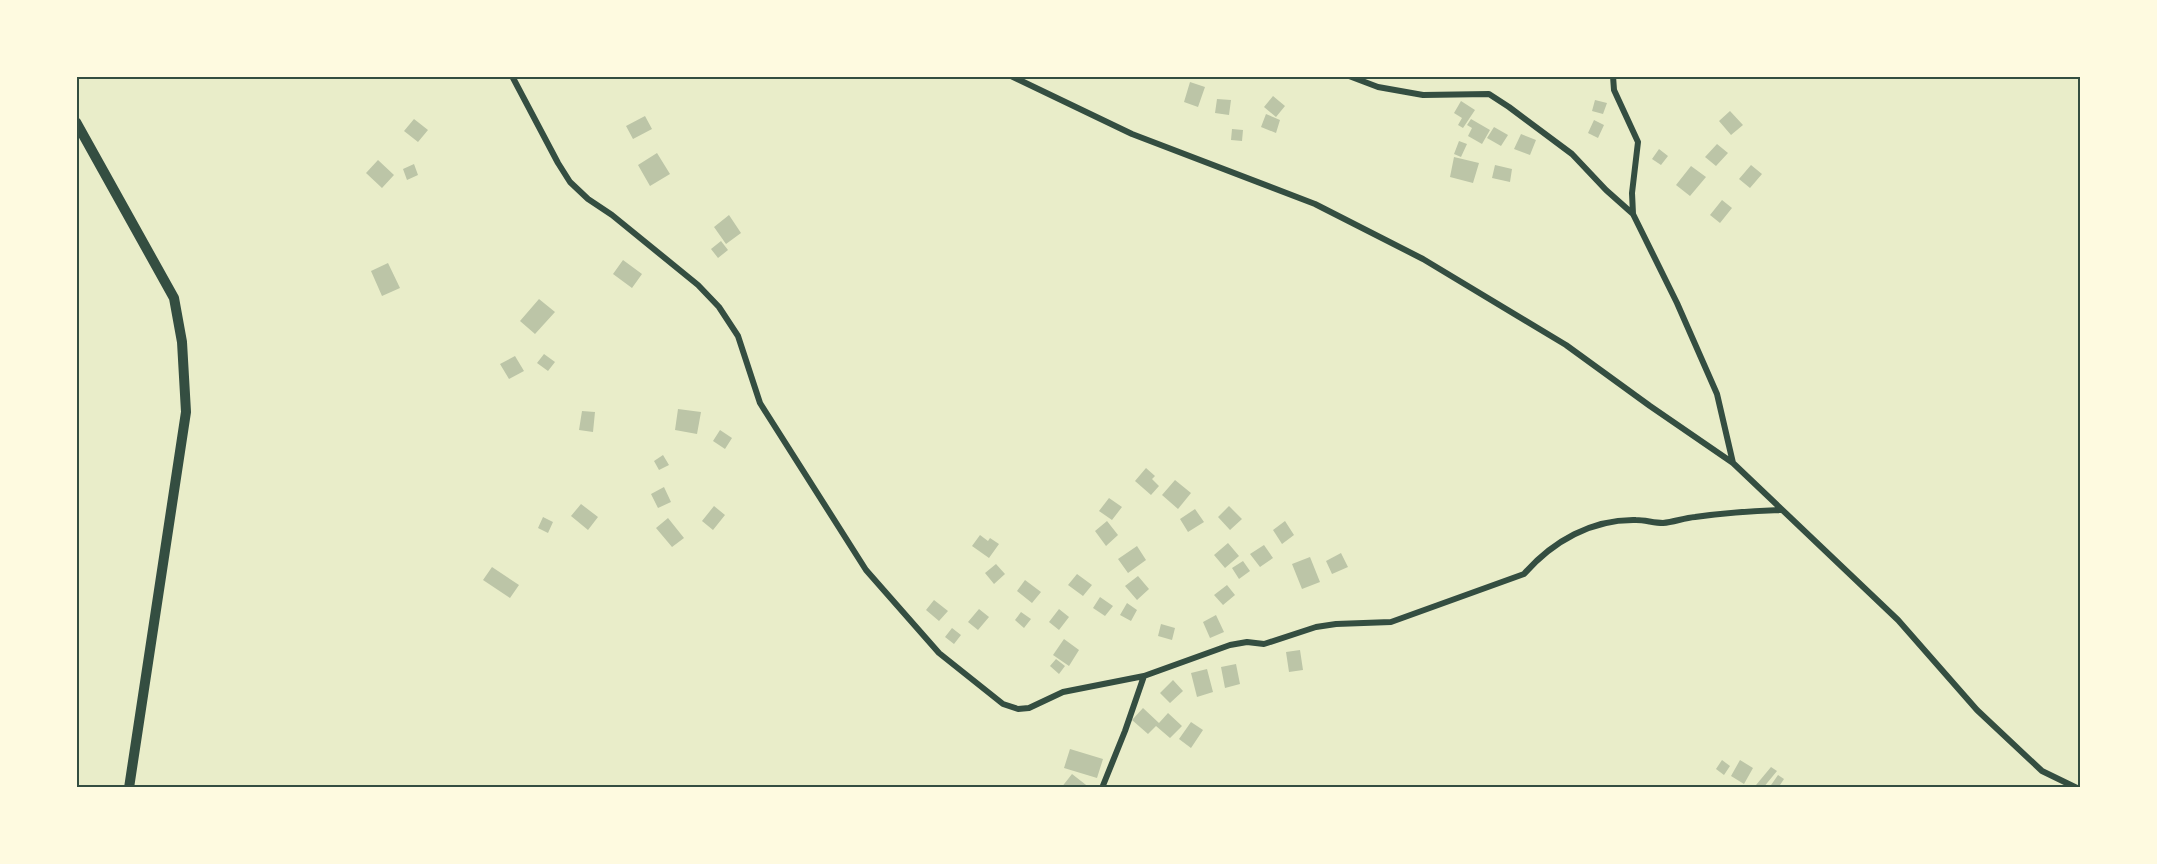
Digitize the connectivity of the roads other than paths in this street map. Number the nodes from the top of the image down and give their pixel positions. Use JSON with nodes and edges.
{"nodes":[{"id":1,"x":512,"y":76,"type":"edge"},
{"id":2,"x":1011,"y":76,"type":"edge"},
{"id":3,"x":1349,"y":76,"type":"edge"},
{"id":4,"x":1613,"y":76,"type":"edge"},
{"id":5,"x":76,"y":122,"type":"edge"},
{"id":6,"x":1633,"y":214,"type":"junction"},
{"id":7,"x":1733,"y":463,"type":"junction"},
{"id":8,"x":1781,"y":510,"type":"junction"},
{"id":9,"x":1144,"y":676,"type":"junction"},
{"id":10,"x":129,"y":788,"type":"edge"},
{"id":11,"x":1102,"y":788,"type":"edge"},
{"id":12,"x":2077,"y":788,"type":"edge"}],
"edges":[{"from":1,"to":9,"type":"street"},
{"from":2,"to":7,"type":"street"},
{"from":3,"to":6,"type":"street"},
{"from":4,"to":6,"type":"street"},
{"from":5,"to":10,"type":"main road"},
{"from":6,"to":7,"type":"street"},
{"from":7,"to":8,"type":"street"},
{"from":8,"to":9,"type":"street"},
{"from":8,"to":12,"type":"street"},
{"from":9,"to":11,"type":"street"}]}
